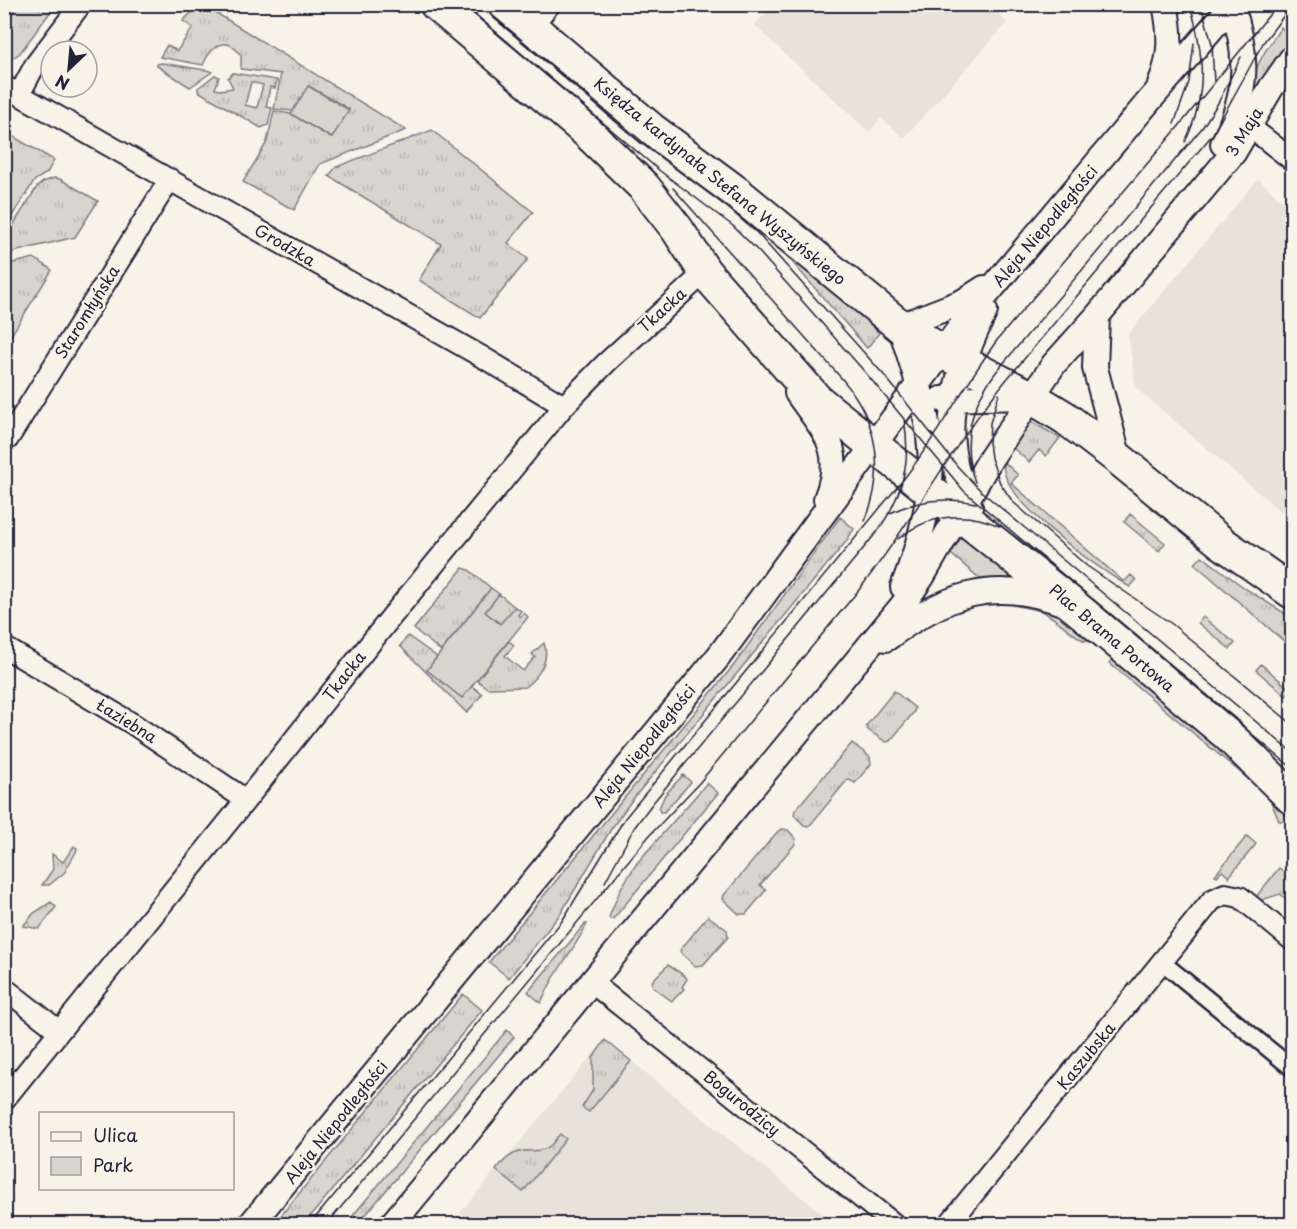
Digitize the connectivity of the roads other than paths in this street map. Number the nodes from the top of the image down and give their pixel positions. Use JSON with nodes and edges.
{"nodes":[{"id":1,"x":81,"y":4,"type":"edge"},
{"id":2,"x":436,"y":4,"type":"edge"},
{"id":3,"x":504,"y":4,"type":"edge"},
{"id":4,"x":1165,"y":4,"type":"edge"},
{"id":5,"x":1232,"y":5,"type":"edge"},
{"id":6,"x":541,"y":16,"type":"edge"},
{"id":7,"x":1293,"y":58,"type":"edge"},
{"id":8,"x":12,"y":90,"type":"edge"},
{"id":9,"x":1149,"y":101,"type":"junction"},
{"id":10,"x":1249,"y":126,"type":"junction"},
{"id":11,"x":1287,"y":155,"type":"edge"},
{"id":12,"x":170,"y":179,"type":"junction"},
{"id":13,"x":1190,"y":203,"type":"junction"},
{"id":14,"x":1010,"y":267,"type":"junction"},
{"id":15,"x":705,"y":272,"type":"junction"},
{"id":16,"x":1096,"y":316,"type":"junction"},
{"id":17,"x":900,"y":326,"type":"junction"},
{"id":18,"x":752,"y":327,"type":"junction"},
{"id":19,"x":952,"y":358,"type":"junction"},
{"id":20,"x":955,"y":397,"type":"junction"},
{"id":21,"x":1031,"y":397,"type":"junction"},
{"id":22,"x":911,"y":401,"type":"junction"},
{"id":23,"x":564,"y":406,"type":"junction"},
{"id":24,"x":6,"y":442,"type":"edge"},
{"id":25,"x":874,"y":444,"type":"junction"},
{"id":26,"x":1119,"y":459,"type":"junction"},
{"id":27,"x":928,"y":489,"type":"junction"},
{"id":28,"x":962,"y":506,"type":"junction"},
{"id":29,"x":803,"y":542,"type":"junction"},
{"id":30,"x":1293,"y":592,"type":"edge"},
{"id":31,"x":1084,"y":614,"type":"junction"},
{"id":32,"x":886,"y":625,"type":"junction"},
{"id":33,"x":4,"y":647,"type":"edge"},
{"id":34,"x":842,"y":678,"type":"junction"},
{"id":35,"x":1293,"y":798,"type":"edge"},
{"id":36,"x":246,"y":800,"type":"junction"},
{"id":37,"x":1293,"y":940,"type":"edge"},
{"id":38,"x":1162,"y":962,"type":"junction"},
{"id":39,"x":591,"y":982,"type":"junction"},
{"id":40,"x":4,"y":988,"type":"edge"},
{"id":41,"x":59,"y":1031,"type":"junction"},
{"id":42,"x":1293,"y":1068,"type":"edge"},
{"id":43,"x":4,"y":1100,"type":"edge"},
{"id":44,"x":251,"y":1224,"type":"edge"},
{"id":45,"x":392,"y":1224,"type":"edge"},
{"id":46,"x":894,"y":1224,"type":"edge"},
{"id":47,"x":949,"y":1224,"type":"edge"}],
"edges":[{"from":1,"to":8,"type":"street"},
{"from":2,"to":15,"type":"main road"},
{"from":3,"to":6,"type":"main road","name":"Księdza kardynała Stefana Wyszyńskiego"},
{"from":4,"to":9,"type":"street"},
{"from":5,"to":9,"type":"street"},
{"from":5,"to":13,"type":"street"},
{"from":6,"to":17,"type":"main road","name":"Księdza kardynała Stefana Wyszyńskiego"},
{"from":7,"to":10,"type":"street","name":"3 Maja"},
{"from":8,"to":12,"type":"street","name":"Grodzka"},
{"from":9,"to":14,"type":"street","name":"Aleja Niepodległości"},
{"from":10,"to":11,"type":"street"},
{"from":10,"to":13,"type":"street","name":"3 Maja"},
{"from":12,"to":23,"type":"street","name":"Grodzka"},
{"from":12,"to":24,"type":"street","name":"Staromłyńska"},
{"from":13,"to":16,"type":"street"},
{"from":14,"to":17,"type":"street"},
{"from":14,"to":19,"type":"street"},
{"from":15,"to":18,"type":"main road"},
{"from":15,"to":23,"type":"street","name":"Tkacka"},
{"from":16,"to":21,"type":"street"},
{"from":16,"to":26,"type":"street"},
{"from":17,"to":19,"type":"main road","name":"Księdza kardynała Stefana Wyszyńskiego"},
{"from":17,"to":22,"type":"street"},
{"from":18,"to":25,"type":"main road"},
{"from":18,"to":29,"type":"street"},
{"from":19,"to":20,"type":"street"},
{"from":19,"to":21,"type":"main road"},
{"from":19,"to":22,"type":"street"},
{"from":20,"to":21,"type":"street"},
{"from":20,"to":22,"type":"street"},
{"from":20,"to":28,"type":"street"},
{"from":21,"to":26,"type":"main road"},
{"from":21,"to":28,"type":"street"},
{"from":22,"to":25,"type":"street","name":"Aleja Niepodległości"},
{"from":22,"to":27,"type":"street"},
{"from":23,"to":36,"type":"street","name":"Tkacka"},
{"from":25,"to":27,"type":"main road"},
{"from":25,"to":29,"type":"street","name":"Aleja Niepodległości"},
{"from":26,"to":30,"type":"main road"},
{"from":27,"to":28,"type":"main road"},
{"from":27,"to":32,"type":"street"},
{"from":28,"to":31,"type":"main road","name":"Plac Brama Portowa"},
{"from":28,"to":32,"type":"street"},
{"from":29,"to":44,"type":"street","name":"Aleja Niepodległości"},
{"from":31,"to":34,"type":"street"},
{"from":31,"to":35,"type":"main road","name":"Plac Brama Portowa"},
{"from":32,"to":34,"type":"street"},
{"from":33,"to":36,"type":"street","name":"Łaziebna"},
{"from":34,"to":39,"type":"street"},
{"from":36,"to":41,"type":"street","name":"Tkacka"},
{"from":37,"to":38,"type":"street","name":"Kaszubska"},
{"from":38,"to":42,"type":"street"},
{"from":38,"to":47,"type":"street","name":"Kaszubska"},
{"from":39,"to":45,"type":"street"},
{"from":39,"to":46,"type":"street","name":"Bogurodzicy"},
{"from":40,"to":41,"type":"street"},
{"from":41,"to":43,"type":"street","name":"Tkacka"}]}
